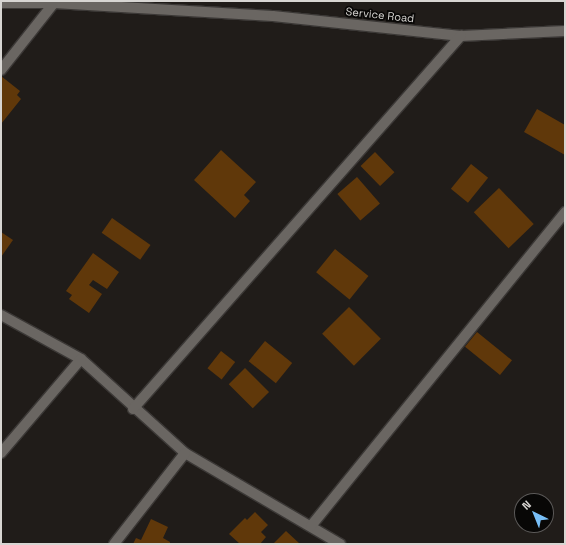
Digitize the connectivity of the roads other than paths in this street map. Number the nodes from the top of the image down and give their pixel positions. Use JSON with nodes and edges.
{"nodes":[{"id":1,"x":1,"y":3,"type":"edge"},
{"id":2,"x":54,"y":3,"type":"junction"},
{"id":3,"x":565,"y":31,"type":"edge"},
{"id":4,"x":461,"y":36,"type":"junction"},
{"id":5,"x":1,"y":70,"type":"edge"},
{"id":6,"x":565,"y":212,"type":"edge"},
{"id":7,"x":1,"y":315,"type":"edge"},
{"id":8,"x":81,"y":359,"type":"junction"},
{"id":9,"x":133,"y":409,"type":"junction"},
{"id":10,"x":1,"y":453,"type":"edge"},
{"id":11,"x":185,"y":454,"type":"junction"},
{"id":12,"x":312,"y":526,"type":"junction"},
{"id":13,"x":114,"y":544,"type":"edge"},
{"id":14,"x":340,"y":544,"type":"edge"}],
"edges":[{"from":1,"to":2,"type":"street","name":"Service Road"},
{"from":2,"to":4,"type":"street","name":"Service Road"},
{"from":2,"to":5,"type":"street"},
{"from":3,"to":4,"type":"street","name":"Service Road"},
{"from":4,"to":9,"type":"street"},
{"from":6,"to":12,"type":"street"},
{"from":7,"to":8,"type":"street"},
{"from":8,"to":9,"type":"street"},
{"from":8,"to":10,"type":"street"},
{"from":9,"to":11,"type":"street"},
{"from":11,"to":12,"type":"street"},
{"from":11,"to":13,"type":"street"},
{"from":12,"to":14,"type":"street"}]}
